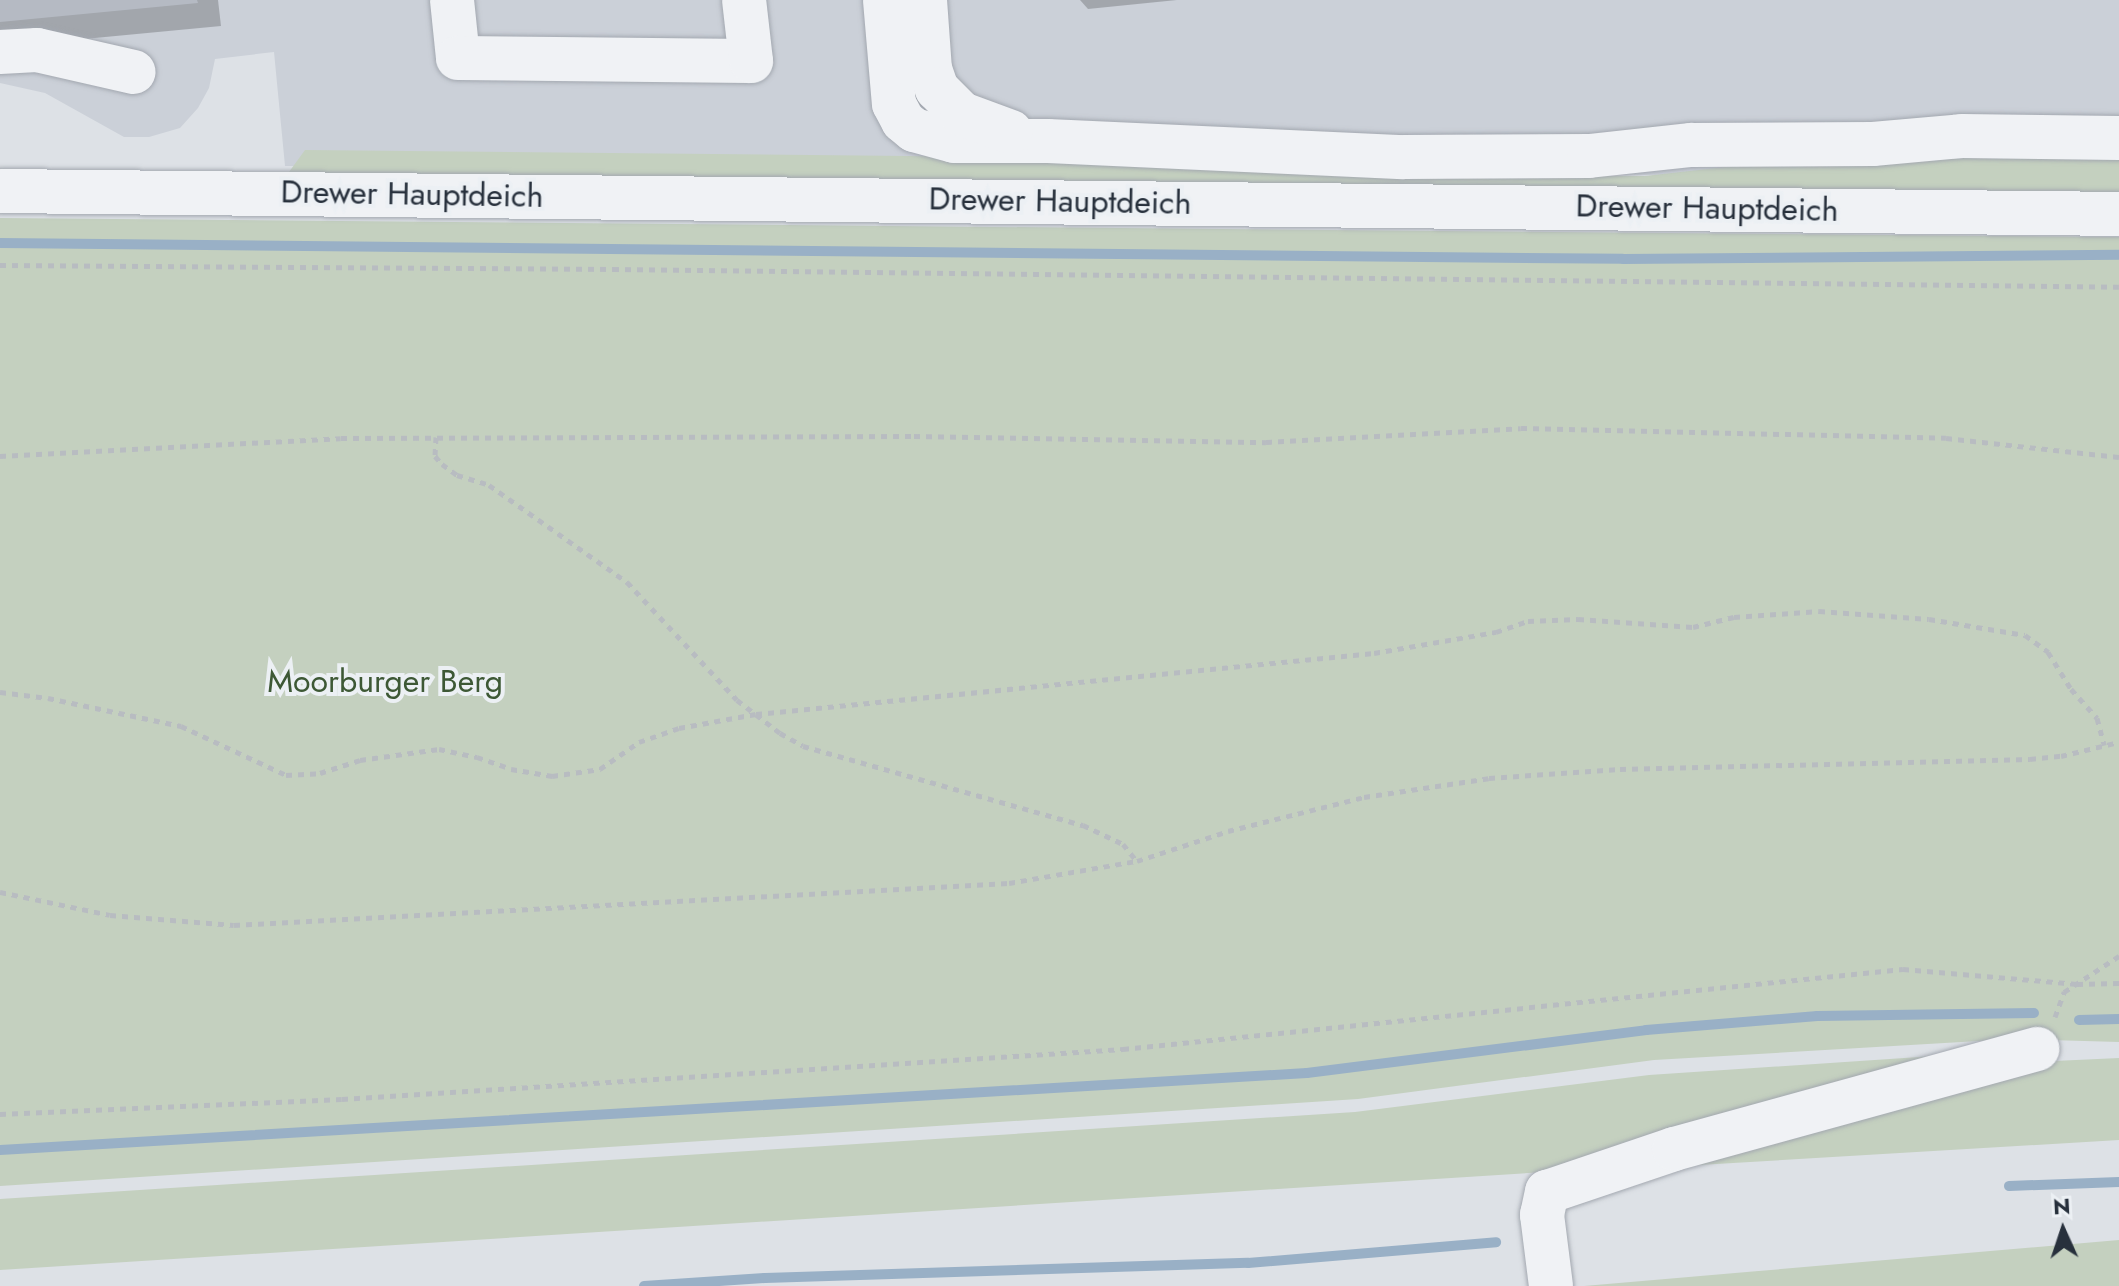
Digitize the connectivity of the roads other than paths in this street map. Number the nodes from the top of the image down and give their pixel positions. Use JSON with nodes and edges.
{"nodes":[{"id":1,"x":452,"y":0,"type":"edge"},
{"id":2,"x":744,"y":0,"type":"edge"},
{"id":3,"x":885,"y":0,"type":"edge"},
{"id":4,"x":925,"y":0,"type":"edge"},
{"id":5,"x":0,"y":52,"type":"edge"},
{"id":6,"x":134,"y":72,"type":"dead end"},
{"id":7,"x":2119,"y":138,"type":"edge"},
{"id":8,"x":1048,"y":141,"type":"junction"},
{"id":9,"x":0,"y":191,"type":"edge"},
{"id":10,"x":2119,"y":214,"type":"edge"},
{"id":11,"x":2037,"y":1049,"type":"road end"},
{"id":12,"x":1551,"y":1286,"type":"edge"}],
"edges":[{"from":1,"to":2,"type":"street"},
{"from":3,"to":8,"type":"street"},
{"from":4,"to":8,"type":"street"},
{"from":5,"to":6,"type":"street"},
{"from":7,"to":8,"type":"street"},
{"from":9,"to":10,"type":"street","name":"Drewer Hauptdeich"},
{"from":11,"to":12,"type":"street"}]}
